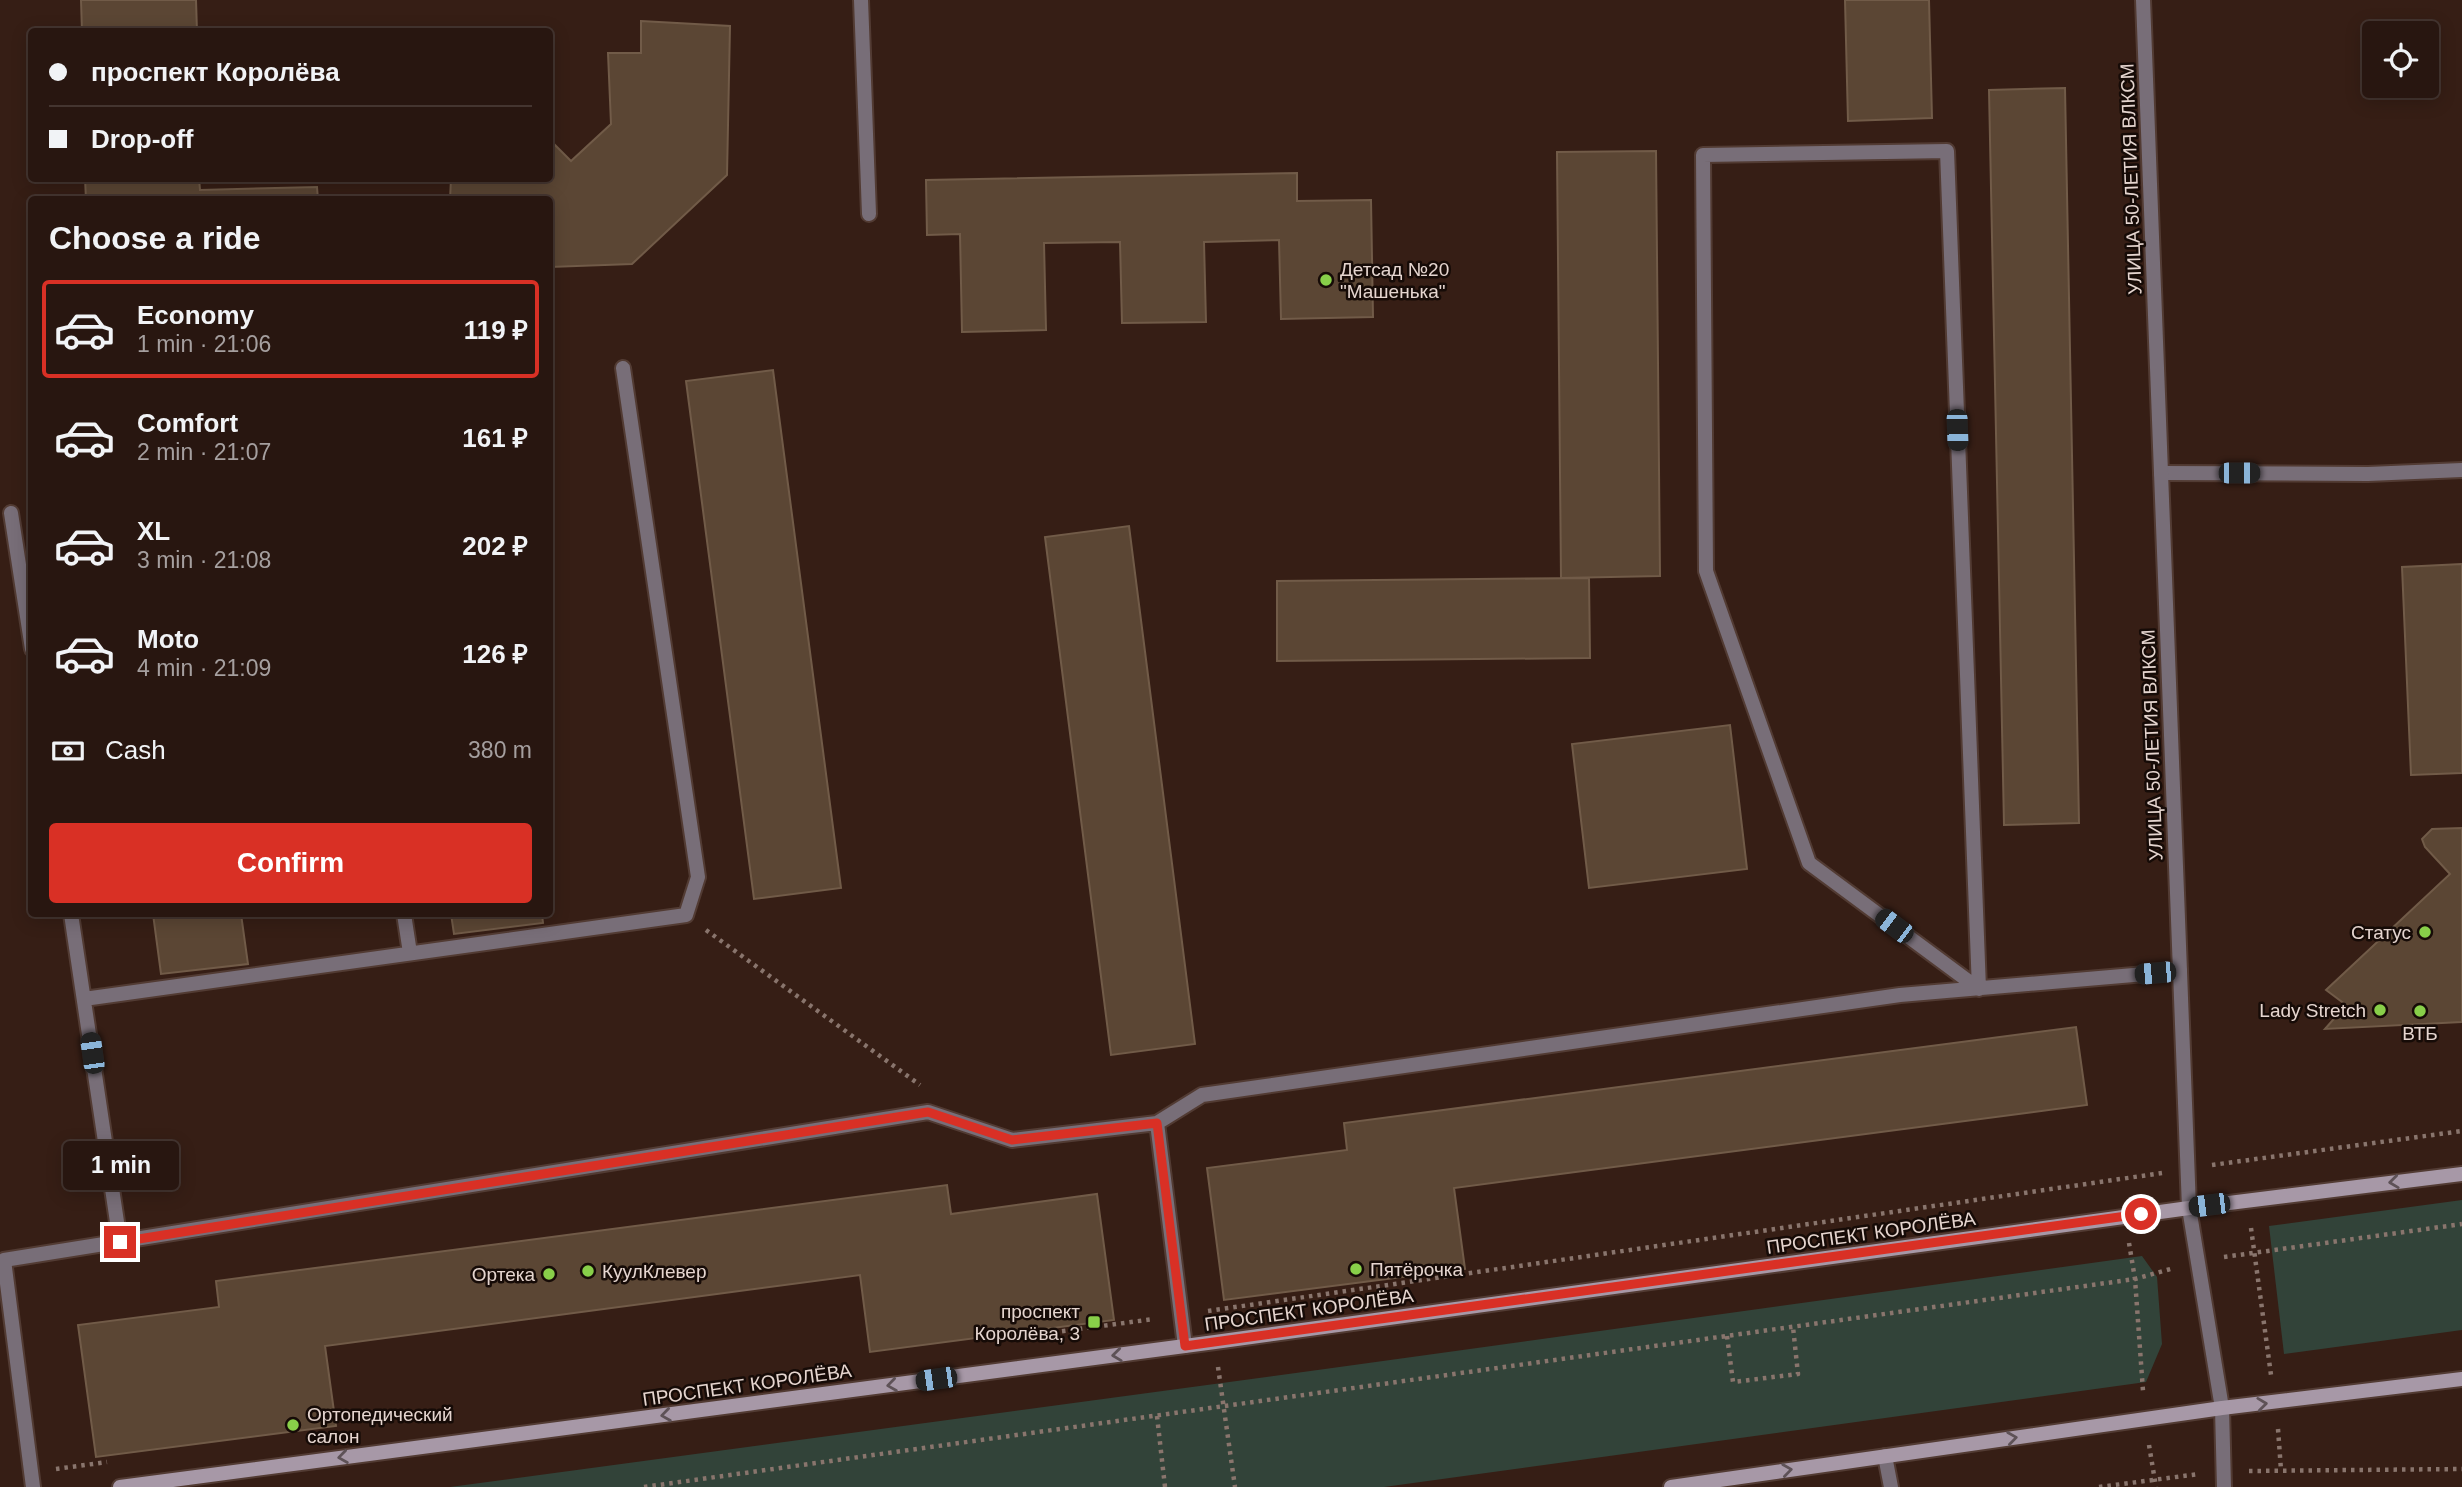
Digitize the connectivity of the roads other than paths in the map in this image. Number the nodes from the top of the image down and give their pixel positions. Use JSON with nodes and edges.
{"nodes":[{"id":1,"x":861,"y":0,"type":"edge"},
{"id":2,"x":2143,"y":0,"type":"edge"},
{"id":3,"x":869,"y":214,"type":"dead end"},
{"id":4,"x":623,"y":368,"type":"dead end"},
{"id":5,"x":2462,"y":471,"type":"edge"},
{"id":6,"x":2161,"y":472,"type":"junction"},
{"id":7,"x":11,"y":513,"type":"dead end"},
{"id":8,"x":28,"y":623,"type":"edge"},
{"id":9,"x":71,"y":917,"type":"edge"},
{"id":10,"x":404,"y":917,"type":"edge"},
{"id":11,"x":410,"y":953,"type":"junction"},
{"id":12,"x":2180,"y":971,"type":"junction"},
{"id":13,"x":1979,"y":989,"type":"junction"},
{"id":14,"x":84,"y":999,"type":"junction"},
{"id":15,"x":1157,"y":1123,"type":"junction"},
{"id":16,"x":2462,"y":1174,"type":"edge"},
{"id":17,"x":2189,"y":1208,"type":"junction"},
{"id":18,"x":120,"y":1242,"type":"junction"},
{"id":19,"x":2,"y":1260,"type":"edge"},
{"id":20,"x":1185,"y":1346,"type":"junction"},
{"id":21,"x":2462,"y":1379,"type":"edge"},
{"id":22,"x":2222,"y":1408,"type":"junction"},
{"id":23,"x":1885,"y":1456,"type":"junction"},
{"id":24,"x":32,"y":1480,"type":"edge"},
{"id":25,"x":120,"y":1487,"type":"edge"},
{"id":26,"x":1671,"y":1487,"type":"edge"},
{"id":27,"x":1891,"y":1487,"type":"edge"},
{"id":28,"x":2224,"y":1487,"type":"edge"}],
"edges":[{"from":1,"to":3,"type":"street"},
{"from":2,"to":6,"type":"street","name":"УЛИЦА 50-ЛЕТИЯ ВЛКСМ"},
{"from":4,"to":11,"type":"street"},
{"from":5,"to":6,"type":"street"},
{"from":6,"to":12,"type":"street","name":"УЛИЦА 50-ЛЕТИЯ ВЛКСМ"},
{"from":7,"to":8,"type":"street"},
{"from":9,"to":14,"type":"street"},
{"from":10,"to":11,"type":"street"},
{"from":11,"to":14,"type":"street"},
{"from":12,"to":13,"type":"street"},
{"from":12,"to":17,"type":"street","name":"УЛИЦА 50-ЛЕТИЯ ВЛКСМ"},
{"from":13,"to":13,"type":"street"},
{"from":13,"to":15,"type":"street"},
{"from":14,"to":18,"type":"street"},
{"from":15,"to":18,"type":"street"},
{"from":15,"to":20,"type":"street"},
{"from":16,"to":17,"type":"main road","name":"ПРОСПЕКТ КОРОЛЁВА","one_way":true},
{"from":17,"to":20,"type":"main road","name":"ПРОСПЕКТ КОРОЛЁВА"},
{"from":17,"to":22,"type":"street","name":"УЛИЦА 50-ЛЕТИЯ ВЛКСМ"},
{"from":18,"to":19,"type":"street"},
{"from":19,"to":24,"type":"street"},
{"from":20,"to":25,"type":"main road","name":"ПРОСПЕКТ КОРОЛЁВА","one_way":true},
{"from":22,"to":21,"type":"main road","one_way":true},
{"from":23,"to":22,"type":"main road","one_way":true},
{"from":22,"to":28,"type":"street","name":"УЛИЦА 50-ЛЕТИЯ ВЛКСМ"},
{"from":26,"to":23,"type":"main road","one_way":true},
{"from":23,"to":27,"type":"street"}]}
